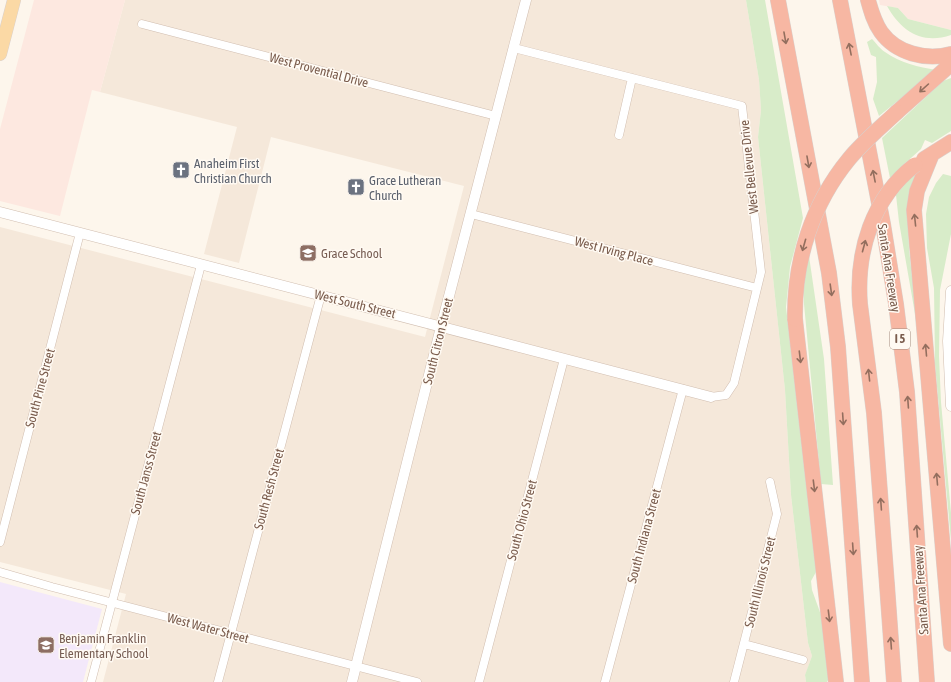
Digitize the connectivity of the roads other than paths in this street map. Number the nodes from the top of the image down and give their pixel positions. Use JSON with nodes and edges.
{"nodes":[{"id":1,"x":14,"y":0,"type":"edge"},
{"id":2,"x":526,"y":0,"type":"edge"},
{"id":3,"x":778,"y":0,"type":"edge"},
{"id":4,"x":840,"y":0,"type":"edge"},
{"id":5,"x":868,"y":0,"type":"edge"},
{"id":6,"x":142,"y":24,"type":"dead end"},
{"id":7,"x":514,"y":48,"type":"junction"},
{"id":8,"x":0,"y":54,"type":"edge"},
{"id":9,"x":951,"y":54,"type":"edge"},
{"id":10,"x":951,"y":64,"type":"edge"},
{"id":11,"x":632,"y":78,"type":"junction"},
{"id":12,"x":496,"y":116,"type":"junction"},
{"id":13,"x":619,"y":135,"type":"dead end"},
{"id":14,"x":944,"y":147,"type":"edge"},
{"id":15,"x":0,"y":212,"type":"edge"},
{"id":16,"x":471,"y":214,"type":"junction"},
{"id":17,"x":80,"y":233,"type":"junction"},
{"id":18,"x":201,"y":265,"type":"junction"},
{"id":19,"x":757,"y":288,"type":"junction"},
{"id":20,"x":951,"y":291,"type":"edge"},
{"id":21,"x":321,"y":295,"type":"junction"},
{"id":22,"x":442,"y":327,"type":"junction"},
{"id":23,"x":564,"y":359,"type":"junction"},
{"id":24,"x":683,"y":389,"type":"junction"},
{"id":25,"x":711,"y":397,"type":"joint"},
{"id":26,"x":951,"y":406,"type":"edge"},
{"id":27,"x":770,"y":482,"type":"dead end"},
{"id":28,"x":0,"y":542,"type":"edge"},
{"id":29,"x":0,"y":572,"type":"edge"},
{"id":30,"x":112,"y":603,"type":"junction"},
{"id":31,"x":230,"y":634,"type":"junction"},
{"id":32,"x":744,"y":644,"type":"junction"},
{"id":33,"x":951,"y":644,"type":"edge"},
{"id":34,"x":803,"y":660,"type":"dead end"},
{"id":35,"x":356,"y":666,"type":"junction"},
{"id":36,"x":91,"y":682,"type":"edge"},
{"id":37,"x":218,"y":682,"type":"edge"},
{"id":38,"x":352,"y":682,"type":"edge"},
{"id":39,"x":418,"y":682,"type":"edge"},
{"id":40,"x":479,"y":682,"type":"edge"},
{"id":41,"x":605,"y":682,"type":"edge"},
{"id":42,"x":734,"y":682,"type":"edge"},
{"id":43,"x":836,"y":682,"type":"edge"},
{"id":44,"x":862,"y":682,"type":"edge"},
{"id":45,"x":894,"y":682,"type":"edge"},
{"id":46,"x":927,"y":682,"type":"edge"}],
"edges":[{"from":1,"to":8,"type":"main road"},
{"from":2,"to":7,"type":"street","name":"South Citron Street"},
{"from":3,"to":44,"type":"highway","one_way":true},
{"from":46,"to":4,"type":"highway","name":"Santa Ana Freeway","number":"I 5","one_way":true},
{"from":5,"to":9,"type":"highway"},
{"from":6,"to":12,"type":"street","name":"West Provential Drive"},
{"from":7,"to":11,"type":"street","name":"West Bellevue Drive"},
{"from":7,"to":12,"type":"street","name":"South Citron Street"},
{"from":10,"to":43,"type":"highway","one_way":true,"bridge":true},
{"from":11,"to":13,"type":"street"},
{"from":11,"to":19,"type":"street","name":"West Bellevue Drive"},
{"from":12,"to":16,"type":"street","name":"South Citron Street"},
{"from":33,"to":14,"type":"highway","one_way":true},
{"from":45,"to":14,"type":"highway","one_way":true,"bridge":true},
{"from":15,"to":17,"type":"street","name":"West South Street"},
{"from":16,"to":19,"type":"street","name":"West Irving Place"},
{"from":16,"to":22,"type":"street","name":"South Citron Street"},
{"from":17,"to":18,"type":"street","name":"West South Street"},
{"from":17,"to":28,"type":"street","name":"South Pine Street"},
{"from":18,"to":21,"type":"street","name":"West South Street"},
{"from":18,"to":30,"type":"street","name":"South Janss Street"},
{"from":19,"to":25,"type":"street","name":"West Bellevue Drive"},
{"from":20,"to":26,"type":"street"},
{"from":21,"to":22,"type":"street","name":"West South Street"},
{"from":21,"to":31,"type":"street","name":"South Resh Street"},
{"from":22,"to":23,"type":"street","name":"West South Street"},
{"from":22,"to":35,"type":"street","name":"South Citron Street"},
{"from":23,"to":24,"type":"street","name":"West South Street"},
{"from":23,"to":40,"type":"street","name":"South Ohio Street"},
{"from":24,"to":25,"type":"street","name":"West South Street"},
{"from":24,"to":41,"type":"street","name":"South Indiana Street"},
{"from":27,"to":32,"type":"street","name":"South Illinois Street"},
{"from":29,"to":30,"type":"street","name":"West Water Street"},
{"from":30,"to":31,"type":"street","name":"West Water Street"},
{"from":30,"to":36,"type":"street","name":"South Janss Street"},
{"from":31,"to":35,"type":"street","name":"West Water Street"},
{"from":31,"to":37,"type":"street","name":"South Resh Street"},
{"from":32,"to":34,"type":"street"},
{"from":32,"to":42,"type":"street","name":"South Illinois Street"},
{"from":35,"to":38,"type":"street","name":"South Citron Street"},
{"from":35,"to":39,"type":"street","name":"West Water Street"}]}
